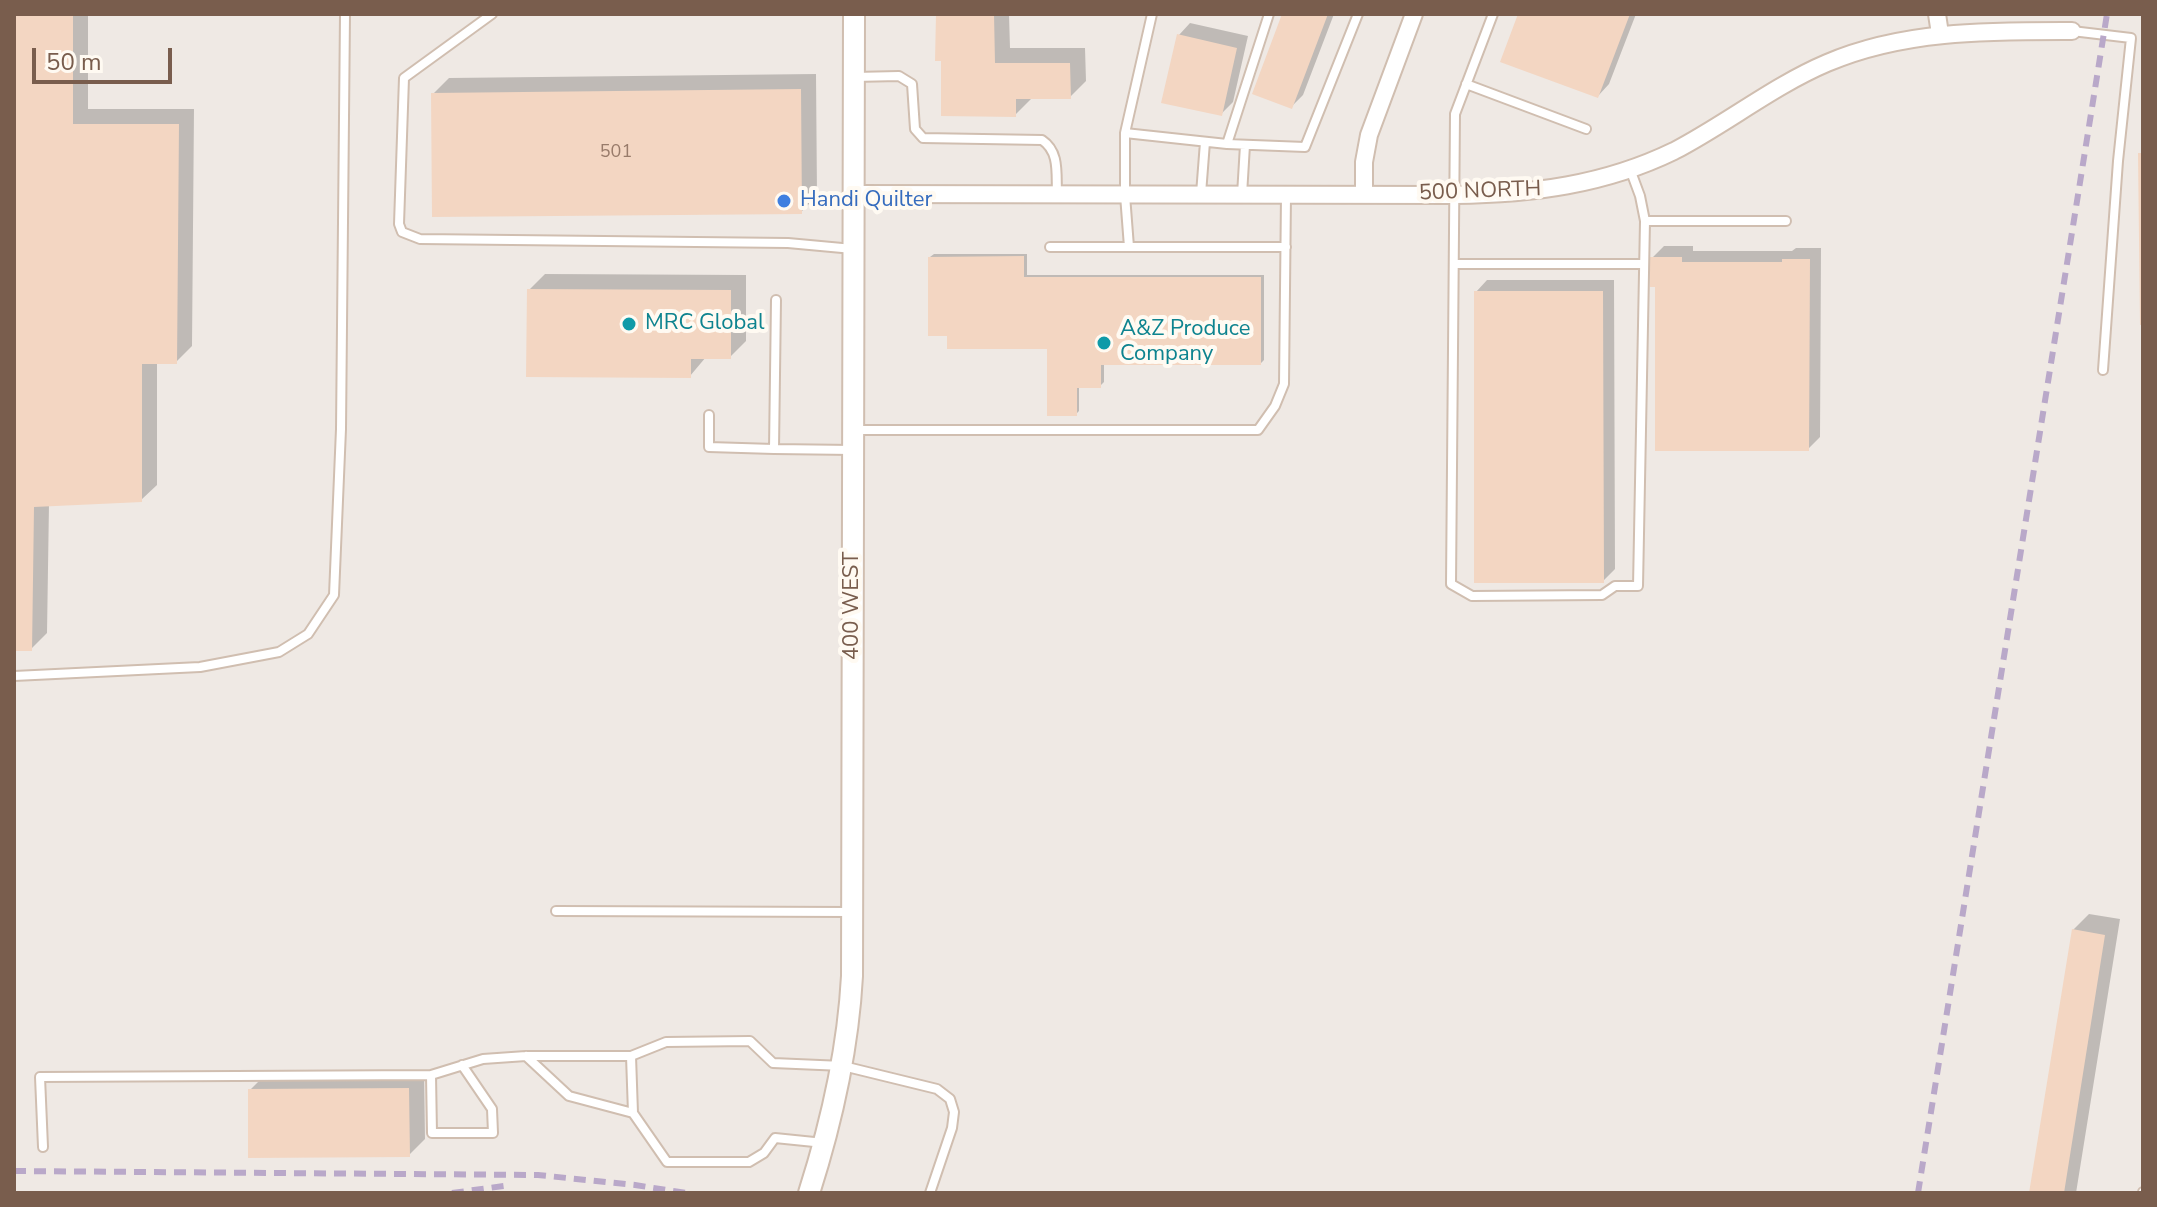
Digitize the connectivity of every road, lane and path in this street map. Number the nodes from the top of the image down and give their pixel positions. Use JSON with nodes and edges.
{"nodes":[{"id":1,"x":345,"y":14,"type":"edge"},
{"id":2,"x":492,"y":14,"type":"edge"},
{"id":3,"x":854,"y":14,"type":"edge"},
{"id":4,"x":1152,"y":14,"type":"edge"},
{"id":5,"x":1269,"y":14,"type":"edge"},
{"id":6,"x":1358,"y":14,"type":"edge"},
{"id":7,"x":1493,"y":14,"type":"edge"},
{"id":8,"x":1937,"y":14,"type":"edge"},
{"id":9,"x":1410,"y":15,"type":"edge"},
{"id":10,"x":2072,"y":31,"type":"joint"},
{"id":11,"x":1940,"y":34,"type":"junction"},
{"id":12,"x":2131,"y":38,"type":"junction"},
{"id":13,"x":2143,"y":40,"type":"edge"},
{"id":14,"x":854,"y":77,"type":"junction"},
{"id":15,"x":1466,"y":84,"type":"junction"},
{"id":16,"x":1586,"y":129,"type":"dead end"},
{"id":17,"x":1125,"y":133,"type":"junction"},
{"id":18,"x":1205,"y":142,"type":"junction"},
{"id":19,"x":1227,"y":144,"type":"junction"},
{"id":20,"x":1245,"y":145,"type":"junction"},
{"id":21,"x":1630,"y":169,"type":"junction"},
{"id":22,"x":853,"y":194,"type":"junction"},
{"id":23,"x":1057,"y":194,"type":"junction"},
{"id":24,"x":1201,"y":194,"type":"junction"},
{"id":25,"x":1125,"y":195,"type":"junction"},
{"id":26,"x":1242,"y":195,"type":"junction"},
{"id":27,"x":1286,"y":195,"type":"junction"},
{"id":28,"x":1364,"y":195,"type":"junction"},
{"id":29,"x":1455,"y":195,"type":"junction"},
{"id":30,"x":1645,"y":221,"type":"junction"},
{"id":31,"x":1786,"y":221,"type":"dead end"},
{"id":32,"x":1050,"y":247,"type":"dead end"},
{"id":33,"x":1129,"y":247,"type":"junction"},
{"id":34,"x":1286,"y":247,"type":"junction"},
{"id":35,"x":853,"y":249,"type":"junction"},
{"id":36,"x":1454,"y":264,"type":"junction"},
{"id":37,"x":1644,"y":264,"type":"junction"},
{"id":38,"x":776,"y":300,"type":"dead end"},
{"id":39,"x":2103,"y":370,"type":"dead end"},
{"id":40,"x":709,"y":415,"type":"dead end"},
{"id":41,"x":853,"y":440,"type":"junction"},
{"id":42,"x":774,"y":449,"type":"junction"},
{"id":43,"x":14,"y":676,"type":"edge"},
{"id":44,"x":556,"y":911,"type":"dead end"},
{"id":45,"x":853,"y":912,"type":"junction"},
{"id":46,"x":526,"y":1056,"type":"junction"},
{"id":47,"x":631,"y":1056,"type":"junction"},
{"id":48,"x":462,"y":1065,"type":"junction"},
{"id":49,"x":843,"y":1066,"type":"junction"},
{"id":50,"x":431,"y":1075,"type":"junction"},
{"id":51,"x":633,"y":1113,"type":"junction"},
{"id":52,"x":825,"y":1143,"type":"junction"},
{"id":53,"x":43,"y":1147,"type":"dead end"},
{"id":54,"x":809,"y":1193,"type":"edge"},
{"id":55,"x":930,"y":1193,"type":"edge"}],
"edges":[{"from":1,"to":43,"type":"lane"},
{"from":2,"to":35,"type":"lane"},
{"from":3,"to":14,"type":"street","name":"400 WEST"},
{"from":4,"to":17,"type":"lane"},
{"from":5,"to":19,"type":"lane"},
{"from":6,"to":20,"type":"lane"},
{"from":7,"to":15,"type":"lane"},
{"from":8,"to":11,"type":"street"},
{"from":9,"to":28,"type":"street"},
{"from":10,"to":11,"type":"street","name":"500 NORTH"},
{"from":10,"to":12,"type":"lane"},
{"from":11,"to":21,"type":"street","name":"500 NORTH"},
{"from":12,"to":13,"type":"lane"},
{"from":12,"to":39,"type":"lane"},
{"from":14,"to":22,"type":"street","name":"400 WEST"},
{"from":14,"to":23,"type":"lane"},
{"from":15,"to":16,"type":"lane"},
{"from":15,"to":29,"type":"lane"},
{"from":17,"to":18,"type":"lane"},
{"from":17,"to":25,"type":"lane"},
{"from":18,"to":19,"type":"lane"},
{"from":18,"to":24,"type":"lane"},
{"from":19,"to":20,"type":"lane"},
{"from":20,"to":26,"type":"lane"},
{"from":21,"to":29,"type":"street","name":"500 NORTH"},
{"from":21,"to":30,"type":"lane"},
{"from":22,"to":23,"type":"street","name":"500 NORTH"},
{"from":22,"to":35,"type":"street","name":"400 WEST"},
{"from":23,"to":25,"type":"street","name":"500 NORTH"},
{"from":24,"to":25,"type":"street","name":"500 NORTH"},
{"from":24,"to":26,"type":"street","name":"500 NORTH"},
{"from":25,"to":33,"type":"lane"},
{"from":26,"to":27,"type":"street","name":"500 NORTH"},
{"from":27,"to":28,"type":"street","name":"500 NORTH"},
{"from":27,"to":34,"type":"lane"},
{"from":28,"to":29,"type":"street","name":"500 NORTH"},
{"from":29,"to":36,"type":"lane"},
{"from":30,"to":31,"type":"lane"},
{"from":30,"to":37,"type":"lane"},
{"from":32,"to":33,"type":"lane"},
{"from":33,"to":34,"type":"lane"},
{"from":34,"to":41,"type":"lane"},
{"from":35,"to":41,"type":"street","name":"400 WEST"},
{"from":36,"to":37,"type":"lane"},
{"from":36,"to":37,"type":"lane"},
{"from":38,"to":42,"type":"lane"},
{"from":40,"to":42,"type":"lane"},
{"from":41,"to":42,"type":"lane"},
{"from":41,"to":45,"type":"street","name":"400 WEST"},
{"from":44,"to":45,"type":"lane"},
{"from":45,"to":49,"type":"street","name":"400 WEST"},
{"from":46,"to":47,"type":"lane"},
{"from":46,"to":48,"type":"lane"},
{"from":46,"to":51,"type":"lane"},
{"from":47,"to":49,"type":"lane"},
{"from":47,"to":51,"type":"lane"},
{"from":48,"to":50,"type":"lane"},
{"from":48,"to":50,"type":"lane"},
{"from":49,"to":52,"type":"street","name":"400 WEST"},
{"from":49,"to":55,"type":"lane"},
{"from":50,"to":53,"type":"lane"},
{"from":51,"to":52,"type":"lane"},
{"from":52,"to":54,"type":"street","name":"400 WEST"}]}
